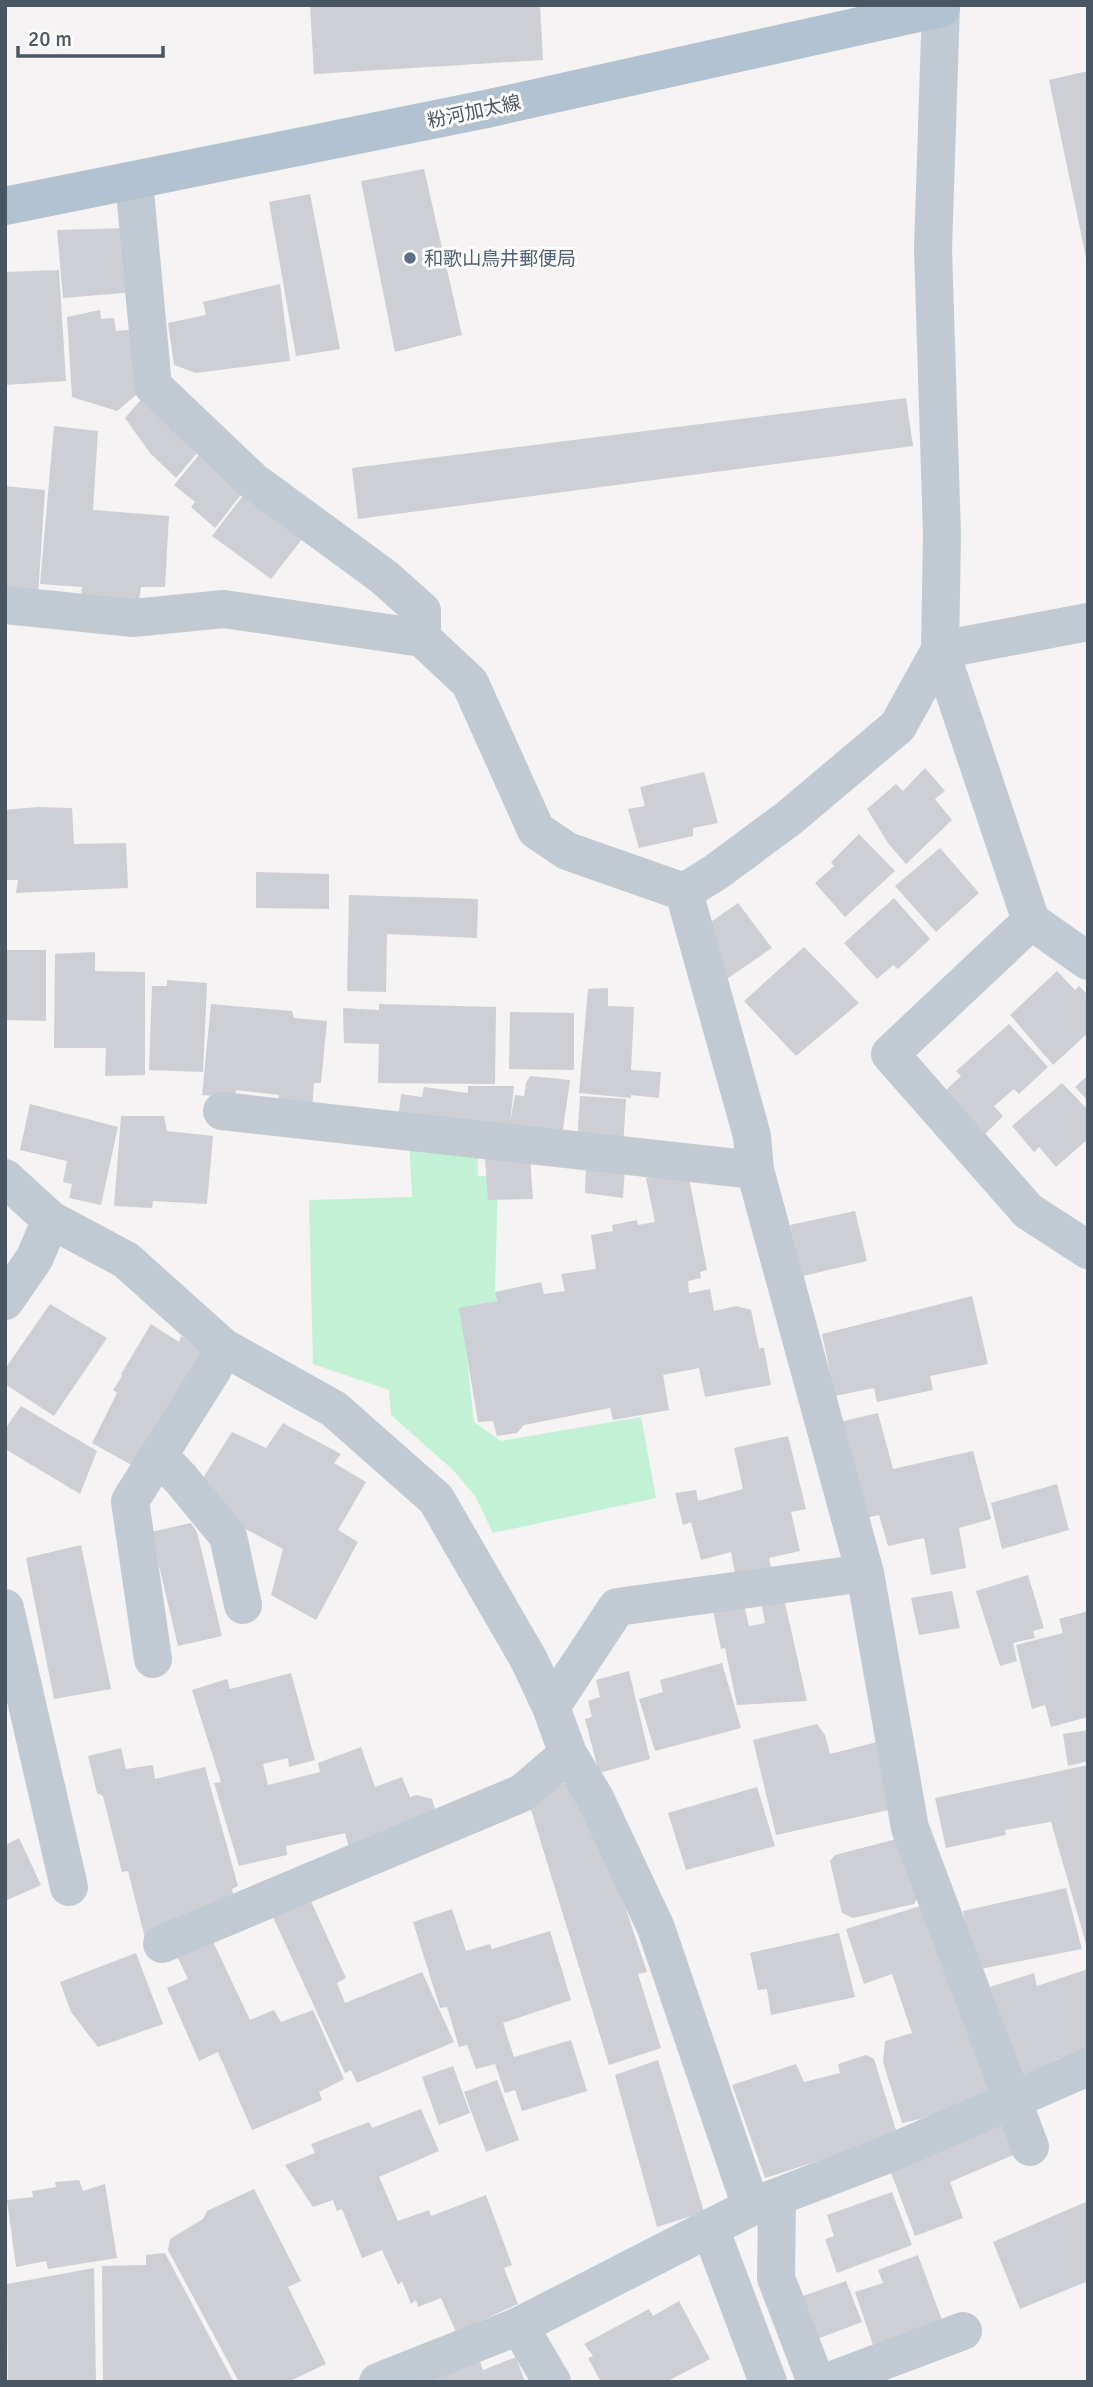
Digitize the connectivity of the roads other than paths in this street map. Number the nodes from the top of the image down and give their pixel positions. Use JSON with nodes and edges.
{"nodes":[{"id":1,"x":946,"y":6,"type":"edge"},
{"id":2,"x":134,"y":181,"type":"junction"},
{"id":3,"x":5,"y":206,"type":"edge"},
{"id":4,"x":5,"y":605,"type":"edge"},
{"id":5,"x":1088,"y":622,"type":"edge"},
{"id":6,"x":422,"y":638,"type":"junction"},
{"id":7,"x":940,"y":650,"type":"junction"},
{"id":8,"x":684,"y":892,"type":"junction"},
{"id":9,"x":1031,"y":920,"type":"junction"},
{"id":10,"x":1088,"y":961,"type":"edge"},
{"id":11,"x":222,"y":1111,"type":"dead end"},
{"id":12,"x":755,"y":1170,"type":"junction"},
{"id":13,"x":5,"y":1178,"type":"edge"},
{"id":14,"x":51,"y":1220,"type":"junction"},
{"id":15,"x":1088,"y":1250,"type":"edge"},
{"id":16,"x":5,"y":1301,"type":"edge"},
{"id":17,"x":223,"y":1347,"type":"junction"},
{"id":18,"x":158,"y":1455,"type":"junction"},
{"id":19,"x":865,"y":1573,"type":"junction"},
{"id":20,"x":243,"y":1605,"type":"dead end"},
{"id":21,"x":5,"y":1608,"type":"edge"},
{"id":22,"x":153,"y":1659,"type":"dead end"},
{"id":23,"x":551,"y":1707,"type":"junction"},
{"id":24,"x":568,"y":1754,"type":"junction"},
{"id":25,"x":69,"y":1887,"type":"dead end"},
{"id":26,"x":162,"y":1944,"type":"dead end"},
{"id":27,"x":1088,"y":2067,"type":"edge"},
{"id":28,"x":1012,"y":2099,"type":"junction"},
{"id":29,"x":1030,"y":2147,"type":"dead end"},
{"id":30,"x":764,"y":2202,"type":"junction"},
{"id":31,"x":710,"y":2228,"type":"junction"},
{"id":32,"x":519,"y":2326,"type":"junction"},
{"id":33,"x":963,"y":2331,"type":"dead end"},
{"id":34,"x":378,"y":2382,"type":"edge"},
{"id":35,"x":552,"y":2382,"type":"edge"},
{"id":36,"x":768,"y":2382,"type":"edge"},
{"id":37,"x":816,"y":2382,"type":"edge"},
{"id":38,"x":827,"y":2382,"type":"edge"}],
"edges":[{"from":1,"to":2,"type":"main road","name":"粉河加太線"},
{"from":1,"to":7,"type":"street"},
{"from":2,"to":3,"type":"main road","name":"粉河加太線"},
{"from":2,"to":6,"type":"street"},
{"from":4,"to":6,"type":"street"},
{"from":5,"to":7,"type":"street"},
{"from":6,"to":8,"type":"street"},
{"from":7,"to":8,"type":"street"},
{"from":7,"to":9,"type":"street"},
{"from":8,"to":12,"type":"street"},
{"from":9,"to":10,"type":"street"},
{"from":9,"to":15,"type":"street"},
{"from":11,"to":12,"type":"street"},
{"from":12,"to":19,"type":"street"},
{"from":13,"to":14,"type":"street"},
{"from":14,"to":16,"type":"street"},
{"from":14,"to":17,"type":"street"},
{"from":17,"to":18,"type":"street"},
{"from":17,"to":23,"type":"street"},
{"from":18,"to":20,"type":"street"},
{"from":18,"to":22,"type":"street"},
{"from":19,"to":23,"type":"street"},
{"from":19,"to":28,"type":"street"},
{"from":21,"to":25,"type":"street"},
{"from":23,"to":24,"type":"street"},
{"from":24,"to":26,"type":"street"},
{"from":24,"to":30,"type":"street"},
{"from":27,"to":28,"type":"street"},
{"from":28,"to":29,"type":"street"},
{"from":28,"to":30,"type":"street"},
{"from":30,"to":31,"type":"street"},
{"from":30,"to":37,"type":"street"},
{"from":31,"to":32,"type":"street"},
{"from":31,"to":36,"type":"street"},
{"from":32,"to":34,"type":"street"},
{"from":32,"to":35,"type":"street"},
{"from":33,"to":38,"type":"street"}]}
